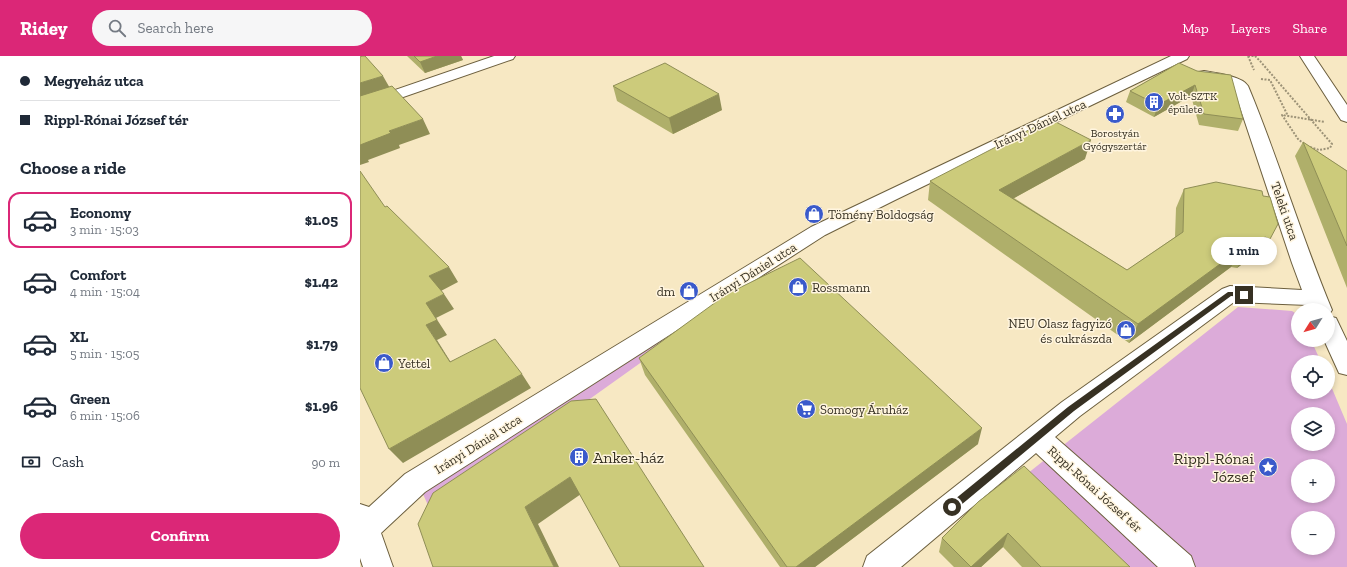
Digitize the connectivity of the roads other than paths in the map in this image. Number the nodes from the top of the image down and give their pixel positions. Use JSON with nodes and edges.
{"nodes":[{"id":1,"x":508,"y":56,"type":"edge"},
{"id":2,"x":1150,"y":56,"type":"edge"},
{"id":3,"x":1307,"y":56,"type":"edge"},
{"id":4,"x":1174,"y":60,"type":"edge"},
{"id":5,"x":360,"y":107,"type":"edge"},
{"id":6,"x":1347,"y":117,"type":"edge"},
{"id":7,"x":1310,"y":303,"type":"edge"},
{"id":8,"x":1319,"y":303,"type":"edge"},
{"id":9,"x":1335,"y":339,"type":"edge"},
{"id":10,"x":1347,"y":366,"type":"edge"},
{"id":11,"x":1037,"y":437,"type":"junction"},
{"id":12,"x":362,"y":526,"type":"edge"},
{"id":13,"x":378,"y":567,"type":"edge"},
{"id":14,"x":878,"y":567,"type":"edge"},
{"id":15,"x":1180,"y":567,"type":"edge"}],
"edges":[{"from":1,"to":5,"type":"street"},
{"from":2,"to":4,"type":"street"},
{"from":3,"to":6,"type":"street"},
{"from":4,"to":8,"type":"street","name":"Teleki utca"},
{"from":4,"to":12,"type":"street","name":"Irányi Dániel utca"},
{"from":7,"to":11,"type":"street","name":"Rippl-Rónai József tér"},
{"from":9,"to":10,"type":"street"},
{"from":11,"to":14,"type":"street"},
{"from":11,"to":15,"type":"street","name":"Rippl-Rónai József tér"},
{"from":12,"to":13,"type":"street"}]}
